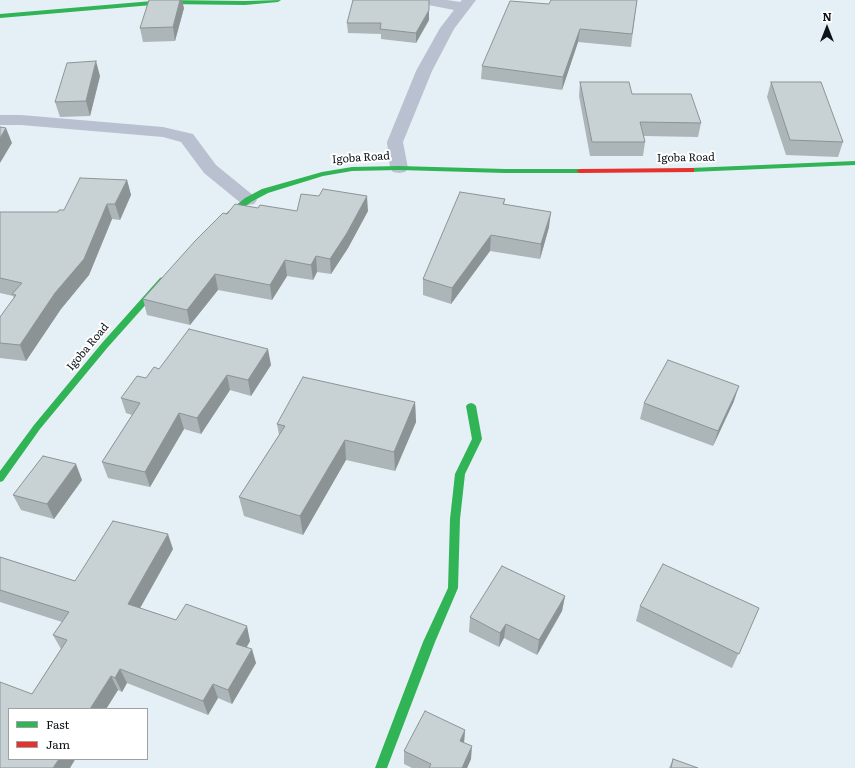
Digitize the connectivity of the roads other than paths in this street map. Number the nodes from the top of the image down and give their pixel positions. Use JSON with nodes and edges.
{"nodes":[{"id":1,"x":278,"y":0,"type":"edge"},
{"id":2,"x":423,"y":0,"type":"edge"},
{"id":3,"x":466,"y":3,"type":"edge"},
{"id":4,"x":0,"y":16,"type":"edge"},
{"id":5,"x":0,"y":120,"type":"edge"},
{"id":6,"x":855,"y":163,"type":"edge"},
{"id":7,"x":399,"y":168,"type":"junction"},
{"id":8,"x":248,"y":200,"type":"junction"},
{"id":9,"x":212,"y":229,"type":"edge"},
{"id":10,"x":170,"y":273,"type":"edge"},
{"id":11,"x":471,"y":406,"type":"dead end"},
{"id":12,"x":0,"y":478,"type":"edge"},
{"id":13,"x":381,"y":768,"type":"edge"}],
"edges":[{"from":1,"to":4,"type":"street"},
{"from":2,"to":3,"type":"street"},
{"from":3,"to":7,"type":"street"},
{"from":5,"to":8,"type":"street"},
{"from":6,"to":7,"type":"street","name":"Igoba Road"},
{"from":7,"to":8,"type":"street","name":"Igoba Road"},
{"from":8,"to":9,"type":"street","name":"Igoba Road"},
{"from":10,"to":12,"type":"street","name":"Igoba Road"},
{"from":11,"to":13,"type":"street"}]}
